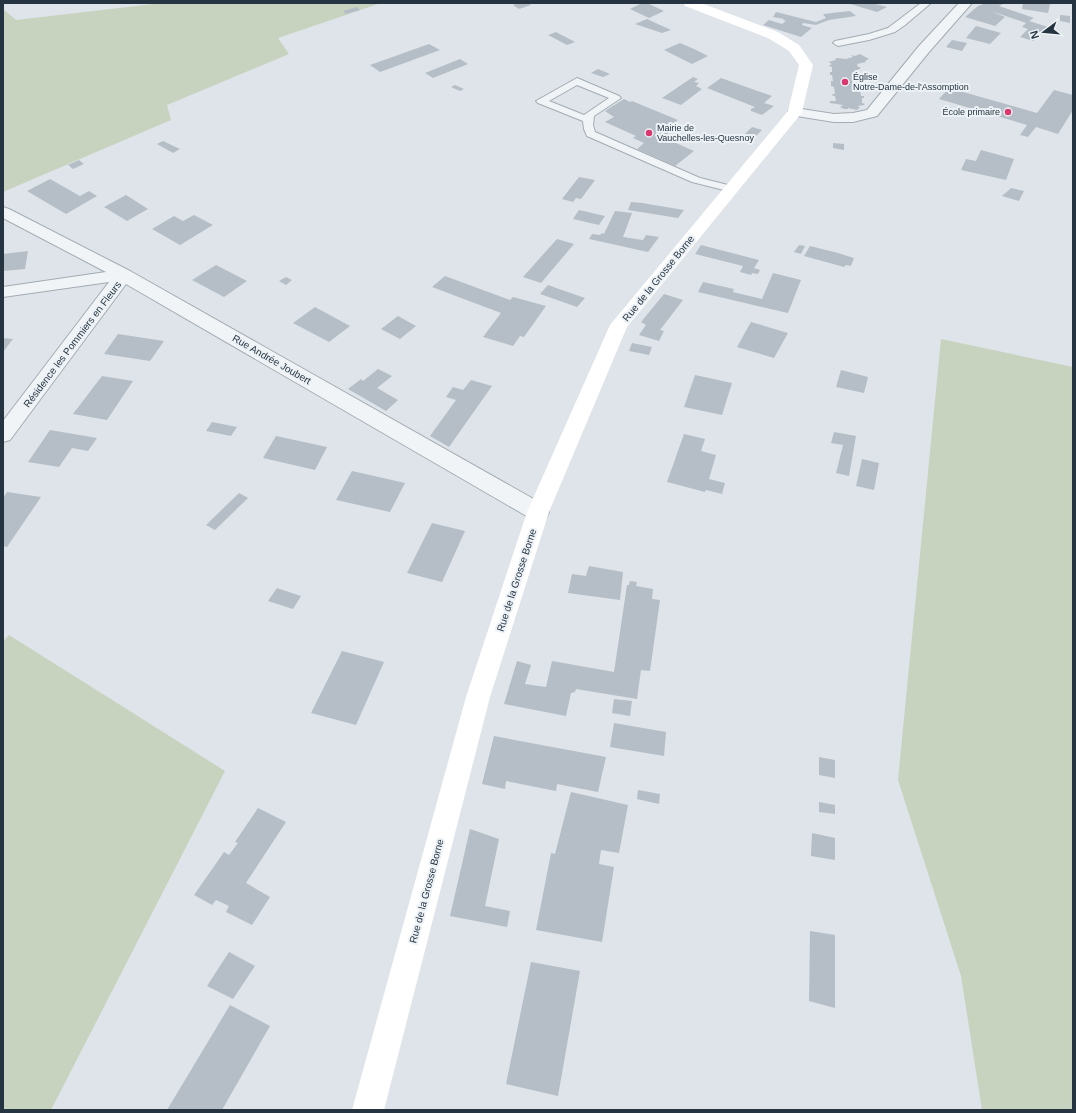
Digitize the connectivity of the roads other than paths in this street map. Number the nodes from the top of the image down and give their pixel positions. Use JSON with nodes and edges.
{"nodes":[{"id":1,"x":690,"y":3,"type":"edge"},
{"id":2,"x":927,"y":3,"type":"edge"},
{"id":3,"x":966,"y":3,"type":"edge"},
{"id":4,"x":838,"y":43,"type":"dead end"},
{"id":5,"x":795,"y":112,"type":"junction"},
{"id":6,"x":588,"y":120,"type":"junction"},
{"id":7,"x":732,"y":189,"type":"junction"},
{"id":8,"x":3,"y":212,"type":"edge"},
{"id":9,"x":124,"y":275,"type":"junction"},
{"id":10,"x":3,"y":292,"type":"edge"},
{"id":11,"x":3,"y":435,"type":"edge"},
{"id":12,"x":538,"y":512,"type":"junction"},
{"id":13,"x":368,"y":1110,"type":"edge"}],
"edges":[{"from":1,"to":5,"type":"street"},
{"from":2,"to":4,"type":"lane"},
{"from":3,"to":5,"type":"street"},
{"from":5,"to":7,"type":"street","name":"Rue de la Grosse Borne"},
{"from":6,"to":6,"type":"lane"},
{"from":6,"to":7,"type":"lane"},
{"from":7,"to":12,"type":"street","name":"Rue de la Grosse Borne"},
{"from":8,"to":9,"type":"street","name":"Rue Andrée Joubert"},
{"from":9,"to":10,"type":"street","name":"Résidence les Pommiers en Fleurs"},
{"from":9,"to":11,"type":"street","name":"Résidence les Pommiers en Fleurs"},
{"from":9,"to":12,"type":"street","name":"Rue Andrée Joubert"},
{"from":12,"to":13,"type":"street","name":"Rue de la Grosse Borne"}]}
